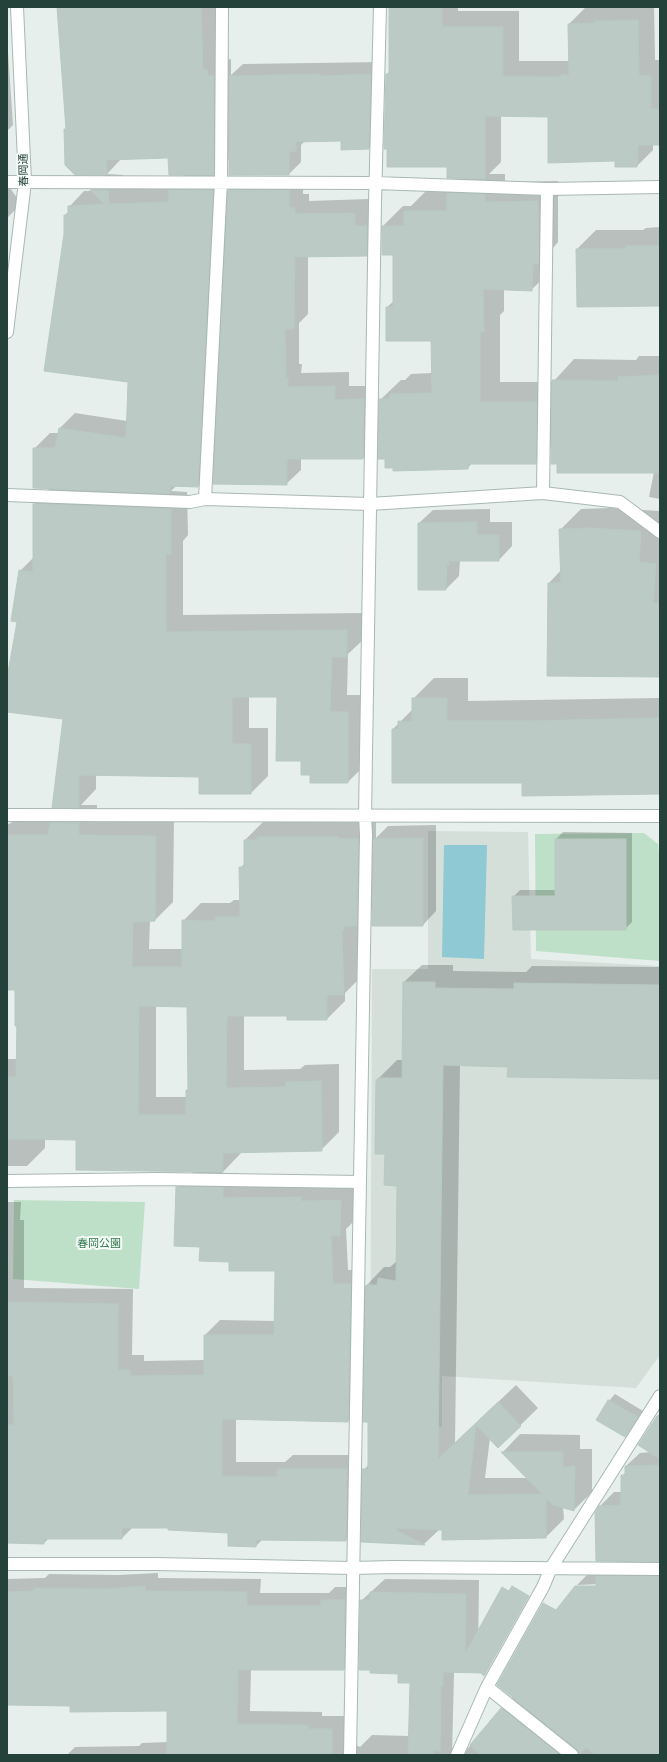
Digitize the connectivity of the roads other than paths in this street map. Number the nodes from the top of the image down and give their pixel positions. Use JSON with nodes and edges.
{"nodes":[{"id":1,"x":17,"y":7,"type":"edge"},
{"id":2,"x":222,"y":7,"type":"edge"},
{"id":3,"x":380,"y":7,"type":"edge"},
{"id":4,"x":7,"y":182,"type":"edge"},
{"id":5,"x":25,"y":182,"type":"junction"},
{"id":6,"x":221,"y":182,"type":"junction"},
{"id":7,"x":375,"y":182,"type":"junction"},
{"id":8,"x":660,"y":187,"type":"edge"},
{"id":9,"x":547,"y":189,"type":"junction"},
{"id":10,"x":7,"y":332,"type":"edge"},
{"id":11,"x":543,"y":493,"type":"junction"},
{"id":12,"x":7,"y":494,"type":"edge"},
{"id":13,"x":204,"y":499,"type":"junction"},
{"id":14,"x":370,"y":504,"type":"junction"},
{"id":15,"x":660,"y":532,"type":"edge"},
{"id":16,"x":7,"y":815,"type":"edge"},
{"id":17,"x":365,"y":815,"type":"junction"},
{"id":18,"x":660,"y":816,"type":"edge"},
{"id":19,"x":7,"y":1181,"type":"edge"},
{"id":20,"x":360,"y":1182,"type":"junction"},
{"id":21,"x":660,"y":1396,"type":"edge"},
{"id":22,"x":7,"y":1564,"type":"edge"},
{"id":23,"x":354,"y":1568,"type":"junction"},
{"id":24,"x":551,"y":1568,"type":"junction"},
{"id":25,"x":660,"y":1569,"type":"edge"},
{"id":26,"x":487,"y":1687,"type":"junction"},
{"id":27,"x":350,"y":1755,"type":"edge"},
{"id":28,"x":456,"y":1755,"type":"edge"},
{"id":29,"x":572,"y":1755,"type":"edge"}],
"edges":[{"from":1,"to":5,"type":"street","name":"春岡通"},
{"from":2,"to":6,"type":"street"},
{"from":3,"to":7,"type":"street"},
{"from":4,"to":5,"type":"street"},
{"from":5,"to":6,"type":"street"},
{"from":5,"to":10,"type":"street","name":"春岡通"},
{"from":6,"to":7,"type":"street"},
{"from":6,"to":13,"type":"street"},
{"from":7,"to":9,"type":"street"},
{"from":7,"to":14,"type":"street"},
{"from":8,"to":9,"type":"street"},
{"from":9,"to":11,"type":"street"},
{"from":11,"to":14,"type":"street"},
{"from":11,"to":15,"type":"street"},
{"from":12,"to":13,"type":"street"},
{"from":13,"to":14,"type":"street"},
{"from":14,"to":17,"type":"street"},
{"from":16,"to":17,"type":"street"},
{"from":17,"to":18,"type":"street"},
{"from":17,"to":20,"type":"street"},
{"from":19,"to":20,"type":"street"},
{"from":20,"to":23,"type":"street"},
{"from":21,"to":24,"type":"street"},
{"from":22,"to":23,"type":"street"},
{"from":23,"to":24,"type":"street"},
{"from":23,"to":27,"type":"street"},
{"from":24,"to":25,"type":"street"},
{"from":24,"to":26,"type":"street"},
{"from":26,"to":28,"type":"street"},
{"from":26,"to":29,"type":"street"}]}
